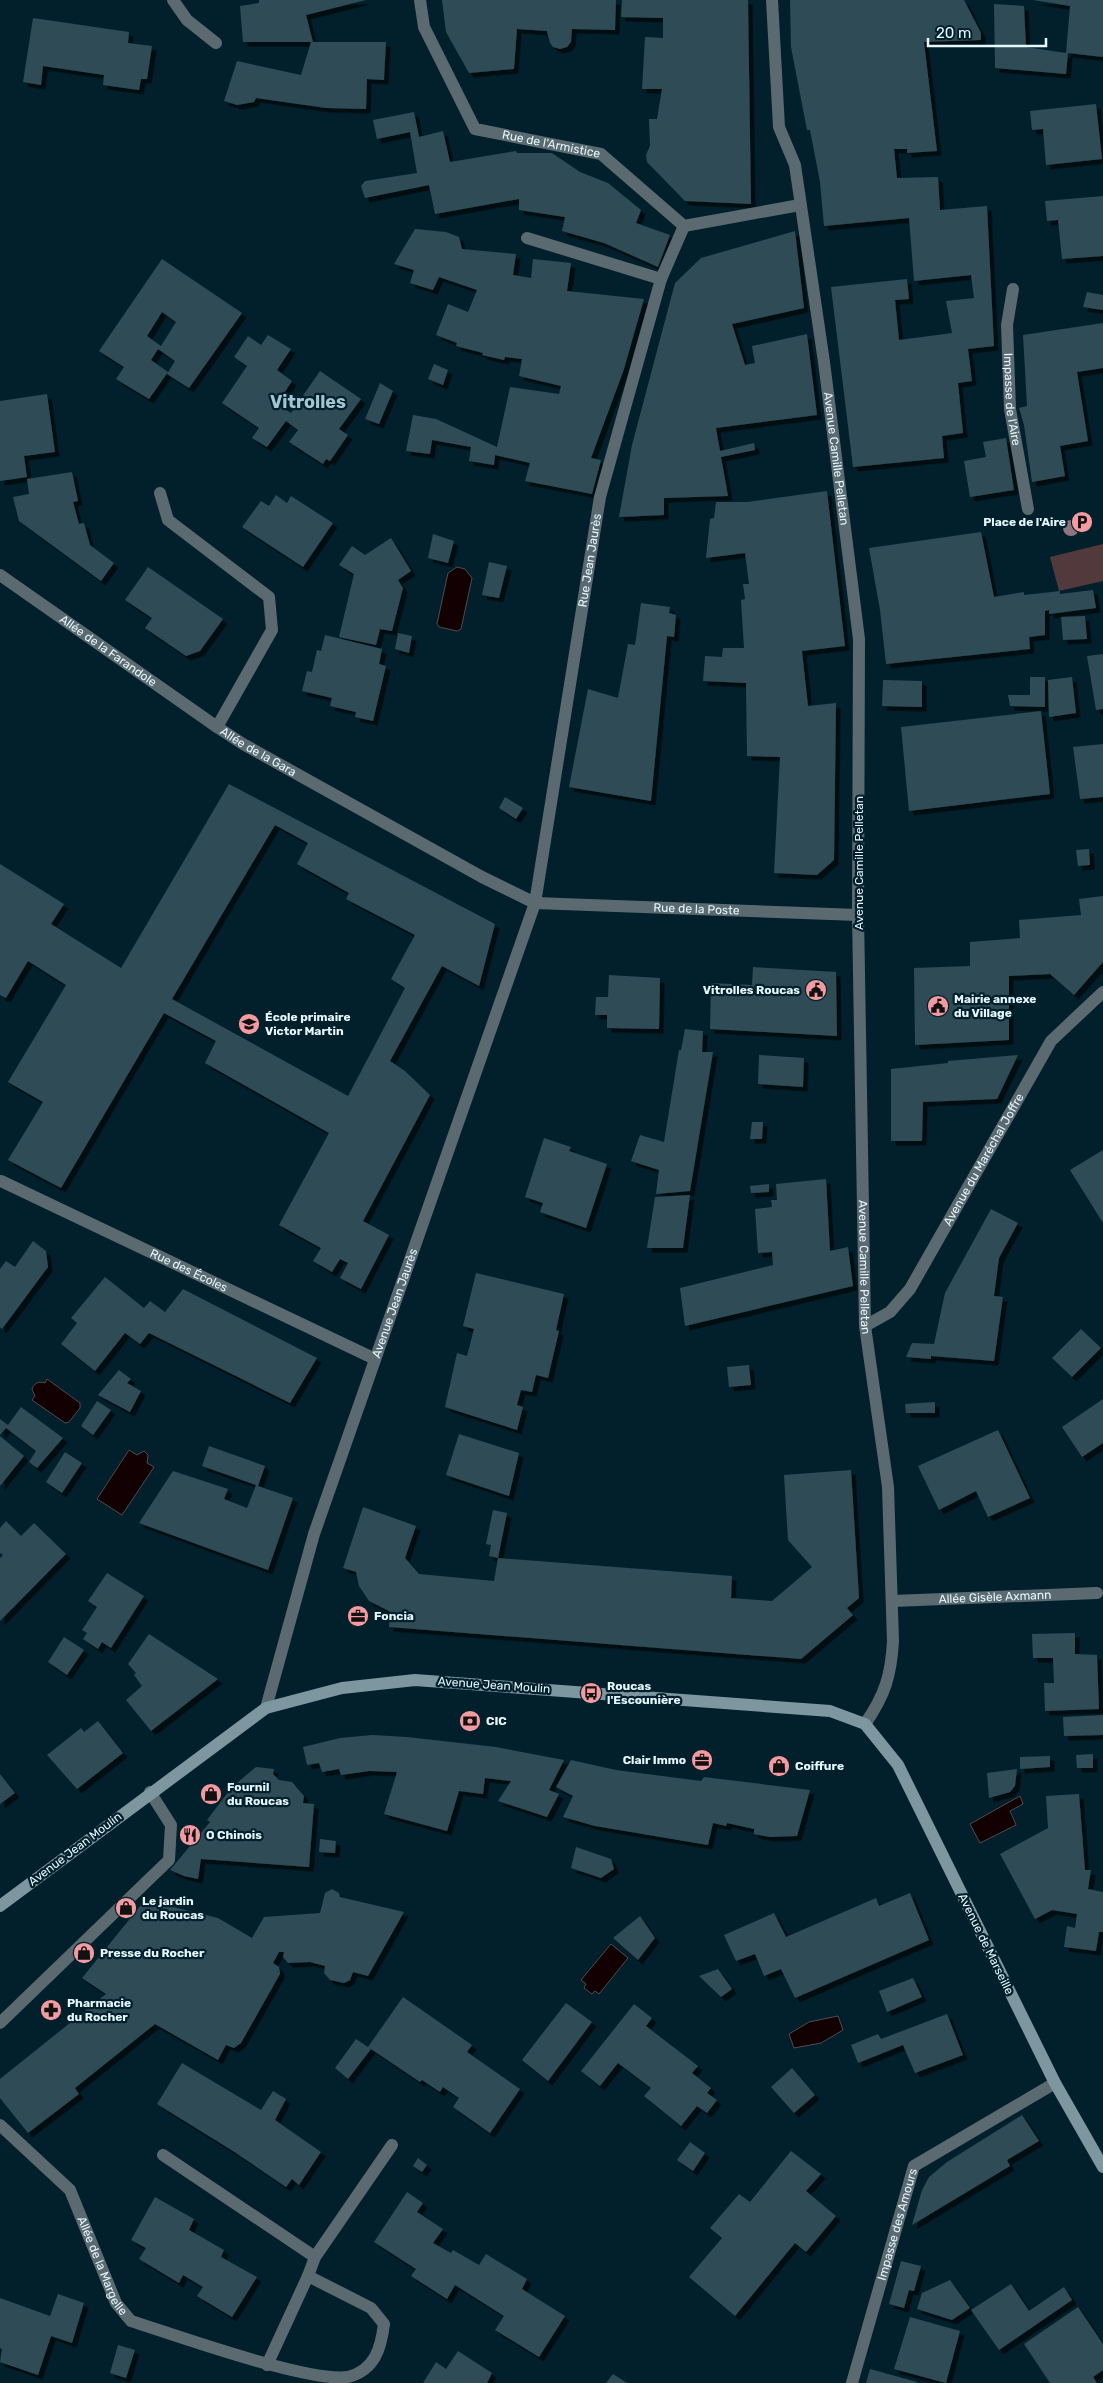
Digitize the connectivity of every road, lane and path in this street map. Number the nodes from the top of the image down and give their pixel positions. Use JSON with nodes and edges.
{"nodes":[{"id":1,"x":173,"y":0,"type":"edge"},
{"id":2,"x":420,"y":0,"type":"edge"},
{"id":3,"x":772,"y":0,"type":"edge"},
{"id":4,"x":216,"y":42,"type":"dead end"},
{"id":5,"x":800,"y":205,"type":"junction"},
{"id":6,"x":684,"y":226,"type":"junction"},
{"id":7,"x":527,"y":238,"type":"dead end"},
{"id":8,"x":661,"y":278,"type":"junction"},
{"id":9,"x":1013,"y":289,"type":"dead end"},
{"id":10,"x":160,"y":493,"type":"dead end"},
{"id":11,"x":1028,"y":509,"type":"dead end"},
{"id":12,"x":0,"y":575,"type":"edge"},
{"id":13,"x":217,"y":727,"type":"junction"},
{"id":14,"x":535,"y":903,"type":"junction"},
{"id":15,"x":858,"y":915,"type":"junction"},
{"id":16,"x":1102,"y":997,"type":"edge"},
{"id":17,"x":0,"y":1181,"type":"edge"},
{"id":18,"x":865,"y":1326,"type":"junction"},
{"id":19,"x":375,"y":1359,"type":"junction"},
{"id":20,"x":1097,"y":1593,"type":"dead end"},
{"id":21,"x":893,"y":1601,"type":"junction"},
{"id":22,"x":266,"y":1708,"type":"junction"},
{"id":23,"x":865,"y":1724,"type":"junction"},
{"id":24,"x":150,"y":1792,"type":"junction"},
{"id":25,"x":0,"y":1906,"type":"edge"},
{"id":26,"x":0,"y":2023,"type":"edge"},
{"id":27,"x":1055,"y":2083,"type":"junction"},
{"id":28,"x":0,"y":2125,"type":"edge"},
{"id":29,"x":392,"y":2145,"type":"dead end"},
{"id":30,"x":163,"y":2155,"type":"dead end"},
{"id":31,"x":1103,"y":2167,"type":"edge"},
{"id":32,"x":315,"y":2257,"type":"junction"},
{"id":33,"x":308,"y":2276,"type":"junction"},
{"id":34,"x":267,"y":2365,"type":"junction"},
{"id":35,"x":349,"y":2380,"type":"edge"},
{"id":36,"x":852,"y":2383,"type":"edge"}],
"edges":[{"from":1,"to":4,"type":"street"},
{"from":2,"to":6,"type":"street","name":"Rue de l'Armistice"},
{"from":3,"to":5,"type":"street","name":"Avenue Camille Pelletan"},
{"from":5,"to":6,"type":"street"},
{"from":5,"to":15,"type":"street","name":"Avenue Camille Pelletan"},
{"from":6,"to":8,"type":"street","name":"Rue Jean Jaurès"},
{"from":7,"to":8,"type":"street"},
{"from":8,"to":14,"type":"street","name":"Rue Jean Jaurès"},
{"from":9,"to":11,"type":"street","name":"Impasse de l'Aire"},
{"from":10,"to":13,"type":"street","name":"Allée de la Gara"},
{"from":12,"to":13,"type":"street","name":"Allée de la Farandole"},
{"from":13,"to":14,"type":"street","name":"Allée de la Gara"},
{"from":14,"to":15,"type":"street","name":"Rue de la Poste"},
{"from":14,"to":19,"type":"street","name":"Avenue Jean Jaurès"},
{"from":15,"to":18,"type":"street","name":"Avenue Camille Pelletan"},
{"from":16,"to":18,"type":"street","name":"Avenue du Maréchal Joffre"},
{"from":17,"to":19,"type":"street","name":"Rue des Écoles"},
{"from":18,"to":21,"type":"street","name":"Avenue Camille Pelletan"},
{"from":19,"to":22,"type":"street","name":"Avenue Jean Jaurès"},
{"from":20,"to":21,"type":"street","name":"Allée Gisèle Axmann"},
{"from":21,"to":23,"type":"street","name":"Avenue Camille Pelletan"},
{"from":22,"to":23,"type":"street","name":"Avenue Jean Moulin"},
{"from":22,"to":24,"type":"street","name":"Avenue Jean Moulin"},
{"from":23,"to":27,"type":"street","name":"Avenue de Marseille"},
{"from":24,"to":25,"type":"street","name":"Avenue Jean Moulin"},
{"from":24,"to":26,"type":"street"},
{"from":27,"to":31,"type":"street","name":"Avenue de Marseille"},
{"from":27,"to":36,"type":"street","name":"Impasse des Amours"},
{"from":28,"to":34,"type":"street","name":"Allée de la Margelle"},
{"from":29,"to":32,"type":"street"},
{"from":30,"to":32,"type":"street"},
{"from":32,"to":33,"type":"street"},
{"from":33,"to":34,"type":"street"},
{"from":33,"to":35,"type":"street","name":"Allée de la Margelle"},
{"from":34,"to":35,"type":"street","name":"Allée de la Margelle"}]}
